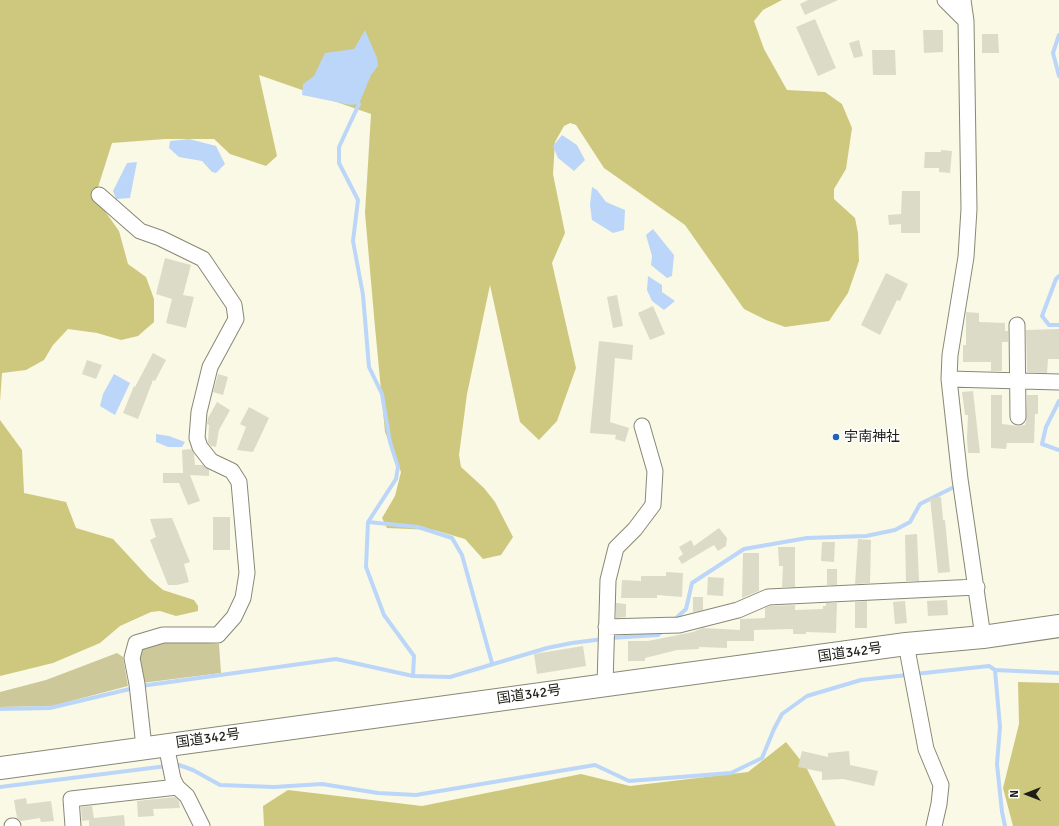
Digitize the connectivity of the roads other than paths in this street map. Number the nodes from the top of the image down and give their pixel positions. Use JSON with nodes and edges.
{"nodes":[{"id":1,"x":945,"y":0,"type":"edge"},
{"id":2,"x":964,"y":1,"type":"edge"},
{"id":3,"x":966,"y":21,"type":"junction"},
{"id":4,"x":99,"y":195,"type":"dead end"},
{"id":5,"x":1017,"y":325,"type":"dead end"},
{"id":6,"x":949,"y":379,"type":"junction"},
{"id":7,"x":1018,"y":381,"type":"junction"},
{"id":8,"x":1059,"y":382,"type":"edge"},
{"id":9,"x":1018,"y":417,"type":"dead end"},
{"id":10,"x":642,"y":426,"type":"dead end"},
{"id":11,"x":977,"y":588,"type":"junction"},
{"id":12,"x":1059,"y":626,"type":"edge"},
{"id":13,"x":606,"y":627,"type":"junction"},
{"id":14,"x":983,"y":637,"type":"junction"},
{"id":15,"x":906,"y":644,"type":"junction"},
{"id":16,"x":605,"y":685,"type":"junction"},
{"id":17,"x":166,"y":745,"type":"junction"},
{"id":18,"x":144,"y":747,"type":"junction"},
{"id":19,"x":0,"y":768,"type":"edge"},
{"id":20,"x":177,"y":787,"type":"junction"},
{"id":21,"x":73,"y":826,"type":"edge"},
{"id":22,"x":202,"y":826,"type":"edge"},
{"id":23,"x":934,"y":826,"type":"edge"}],
"edges":[{"from":1,"to":3,"type":"street"},
{"from":2,"to":3,"type":"street"},
{"from":3,"to":6,"type":"street"},
{"from":4,"to":18,"type":"street"},
{"from":5,"to":7,"type":"street"},
{"from":6,"to":7,"type":"street"},
{"from":6,"to":11,"type":"street"},
{"from":7,"to":8,"type":"street"},
{"from":7,"to":9,"type":"street"},
{"from":10,"to":13,"type":"street"},
{"from":11,"to":13,"type":"street"},
{"from":11,"to":14,"type":"street"},
{"from":12,"to":14,"type":"highway","name":"国道342号"},
{"from":13,"to":16,"type":"street"},
{"from":14,"to":15,"type":"highway","name":"国道342号"},
{"from":15,"to":16,"type":"highway","name":"国道342号"},
{"from":15,"to":23,"type":"street"},
{"from":16,"to":17,"type":"highway","name":"国道342号"},
{"from":17,"to":18,"type":"highway","name":"国道342号"},
{"from":17,"to":20,"type":"street"},
{"from":18,"to":19,"type":"highway","name":"国道342号"},
{"from":20,"to":21,"type":"street"},
{"from":20,"to":22,"type":"street"}]}
